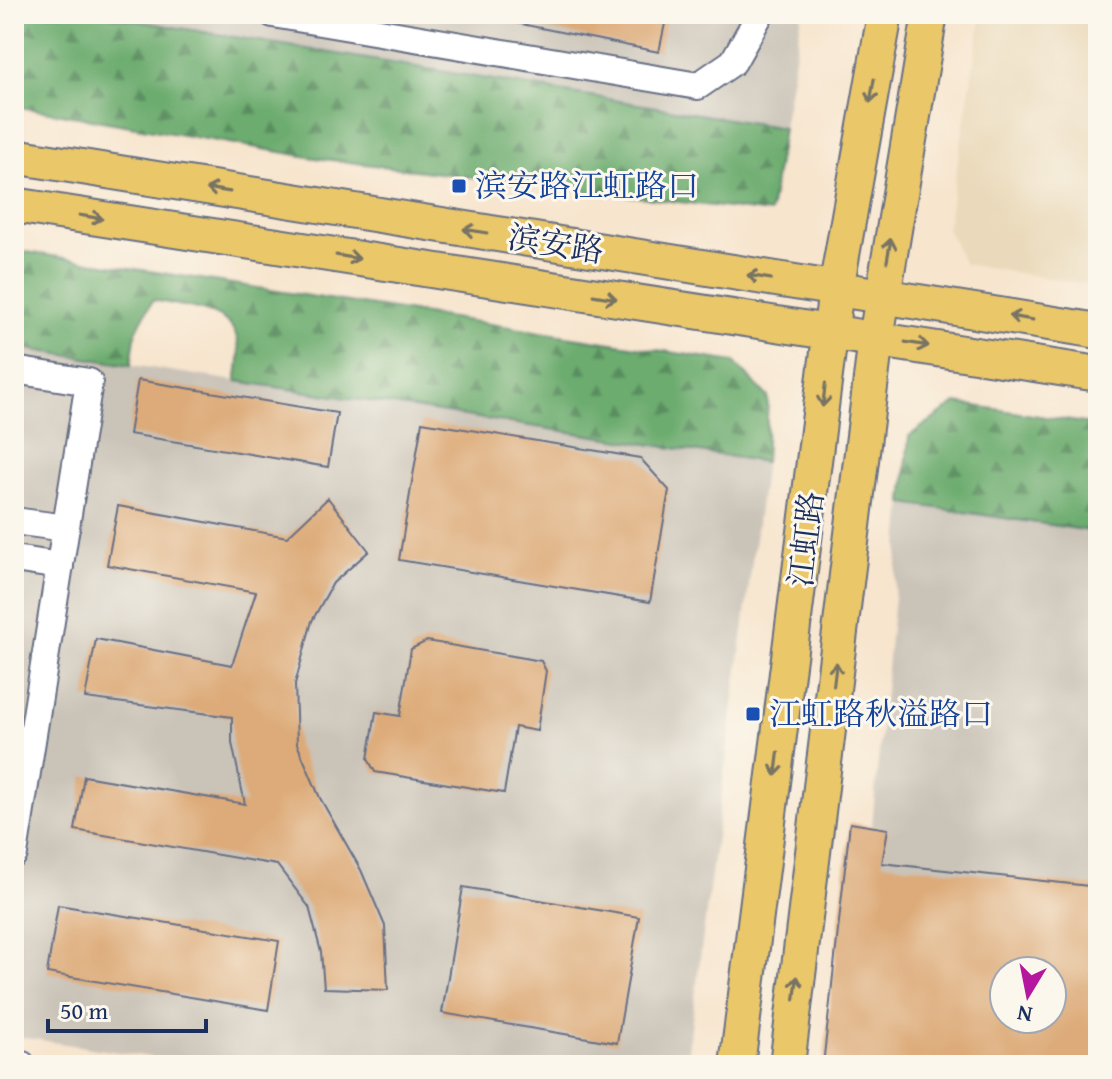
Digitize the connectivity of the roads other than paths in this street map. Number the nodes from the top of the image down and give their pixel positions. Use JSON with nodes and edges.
{"nodes":[{"id":1,"x":273,"y":14,"type":"edge"},
{"id":2,"x":760,"y":14,"type":"edge"},
{"id":3,"x":885,"y":14,"type":"edge"},
{"id":4,"x":930,"y":14,"type":"edge"},
{"id":5,"x":14,"y":156,"type":"edge"},
{"id":6,"x":14,"y":205,"type":"edge"},
{"id":7,"x":836,"y":289,"type":"junction"},
{"id":8,"x":882,"y":295,"type":"junction"},
{"id":9,"x":1098,"y":331,"type":"edge"},
{"id":10,"x":832,"y":333,"type":"junction"},
{"id":11,"x":876,"y":338,"type":"junction"},
{"id":12,"x":14,"y":370,"type":"edge"},
{"id":13,"x":1098,"y":374,"type":"edge"},
{"id":14,"x":14,"y":521,"type":"edge"},
{"id":15,"x":66,"y":528,"type":"junction"},
{"id":16,"x":14,"y":559,"type":"edge"},
{"id":17,"x":60,"y":566,"type":"junction"},
{"id":18,"x":14,"y":854,"type":"edge"},
{"id":19,"x":14,"y":1064,"type":"edge"},
{"id":20,"x":22,"y":1065,"type":"edge"},
{"id":21,"x":737,"y":1065,"type":"edge"},
{"id":22,"x":787,"y":1065,"type":"edge"}],
"edges":[{"from":1,"to":2,"type":"street"},
{"from":3,"to":7,"type":"main road","name":"江虹路","one_way":true},
{"from":8,"to":4,"type":"main road","name":"江虹路","one_way":true},
{"from":7,"to":5,"type":"main road","name":"滨安路","one_way":true},
{"from":6,"to":10,"type":"main road","name":"滨安路","one_way":true},
{"from":7,"to":8,"type":"main road","name":"滨安路"},
{"from":7,"to":10,"type":"main road","name":"江虹路"},
{"from":9,"to":8,"type":"main road","name":"滨安路","one_way":true},
{"from":8,"to":11,"type":"main road","name":"江虹路"},
{"from":10,"to":11,"type":"main road","name":"滨安路"},
{"from":10,"to":21,"type":"main road","name":"江虹路","one_way":true},
{"from":11,"to":13,"type":"main road","name":"滨安路","one_way":true},
{"from":22,"to":11,"type":"main road","name":"江虹路","one_way":true},
{"from":12,"to":15,"type":"street"},
{"from":14,"to":15,"type":"street"},
{"from":15,"to":17,"type":"street"},
{"from":16,"to":17,"type":"street"},
{"from":17,"to":18,"type":"street"},
{"from":19,"to":20,"type":"street"}]}
